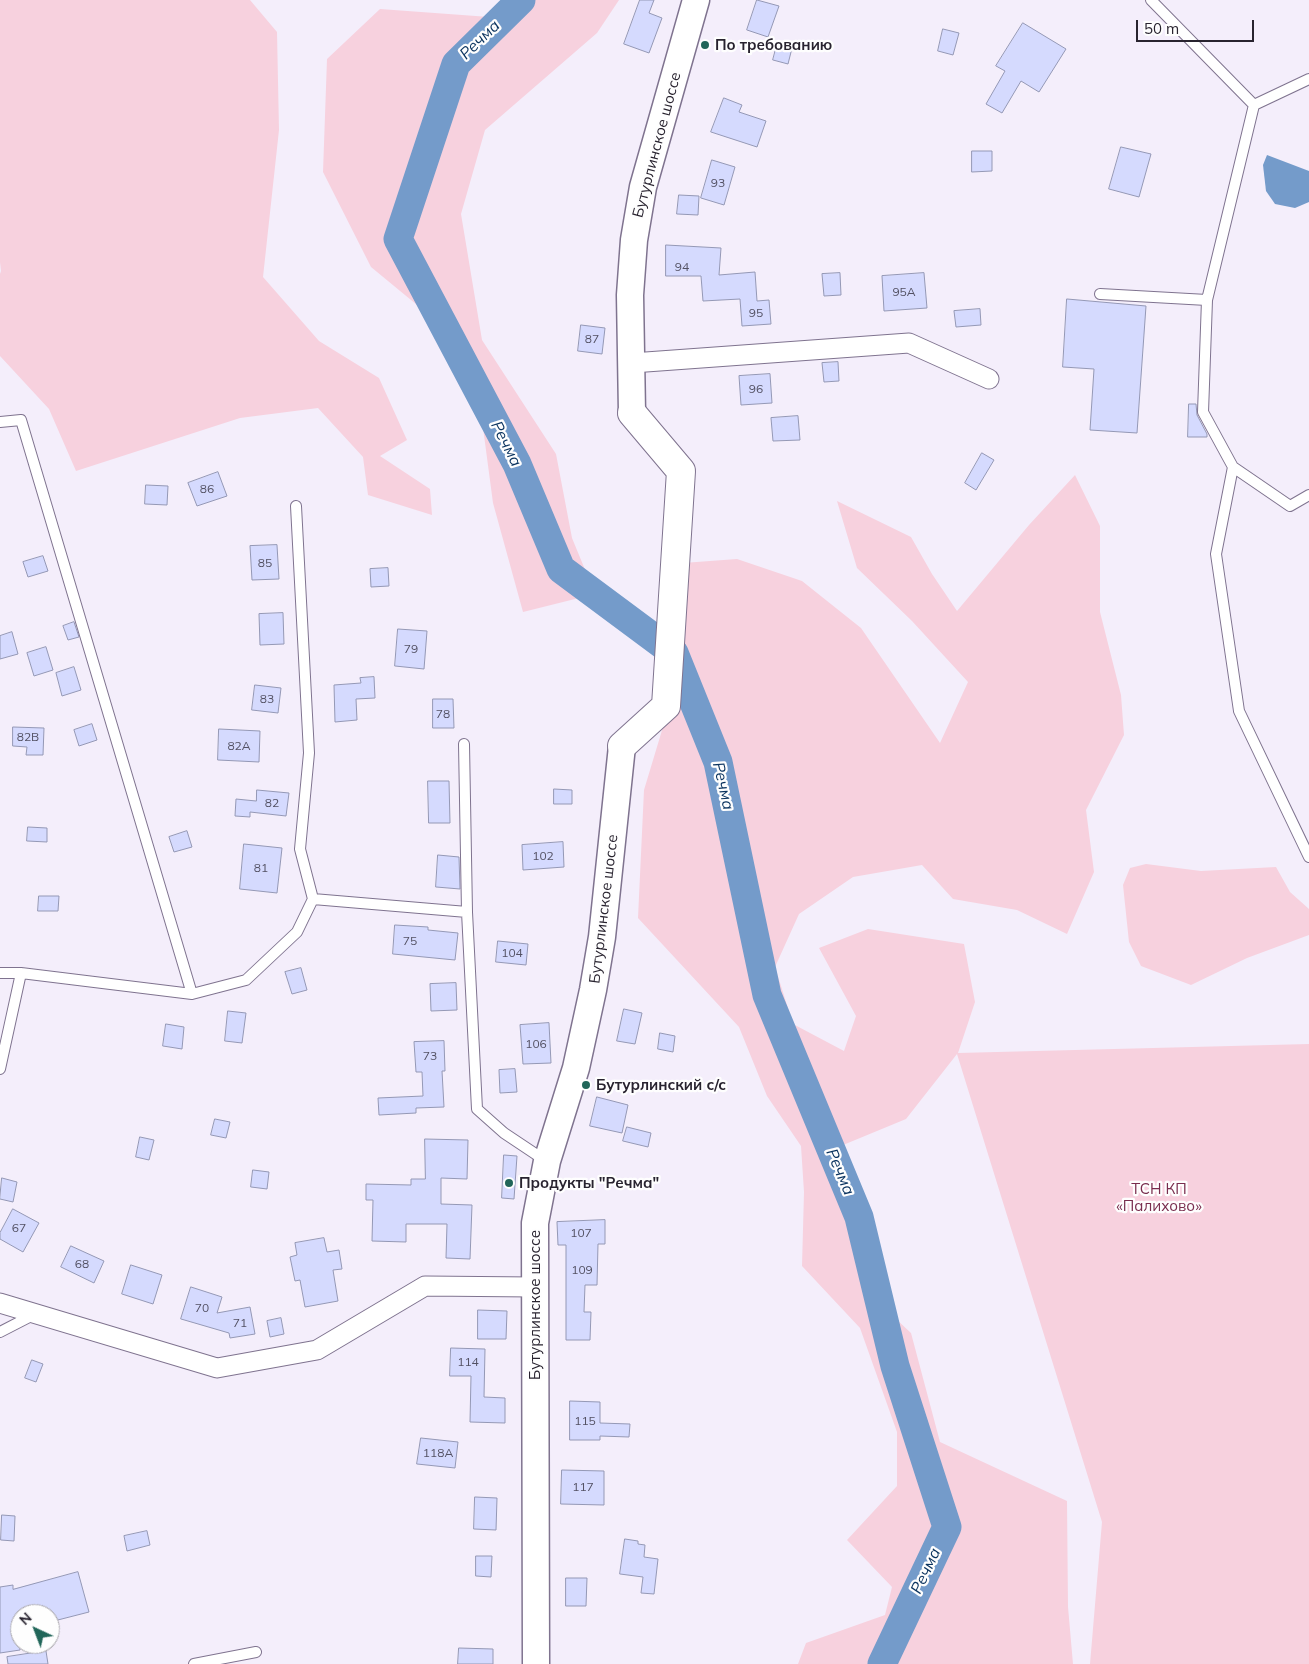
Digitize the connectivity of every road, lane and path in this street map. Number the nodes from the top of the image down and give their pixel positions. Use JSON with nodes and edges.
{"nodes":[{"id":1,"x":696,"y":0,"type":"edge"},
{"id":2,"x":1151,"y":0,"type":"edge"},
{"id":3,"x":1309,"y":79,"type":"edge"},
{"id":4,"x":1254,"y":106,"type":"junction"},
{"id":5,"x":1100,"y":294,"type":"dead end"},
{"id":6,"x":1207,"y":300,"type":"junction"},
{"id":7,"x":632,"y":363,"type":"junction"},
{"id":8,"x":989,"y":379,"type":"dead end"},
{"id":9,"x":632,"y":413,"type":"joint"},
{"id":10,"x":0,"y":422,"type":"edge"},
{"id":11,"x":1233,"y":467,"type":"junction"},
{"id":12,"x":1309,"y":495,"type":"edge"},
{"id":13,"x":296,"y":506,"type":"dead end"},
{"id":14,"x":464,"y":744,"type":"dead end"},
{"id":15,"x":622,"y":746,"type":"joint"},
{"id":16,"x":1309,"y":857,"type":"edge"},
{"id":17,"x":313,"y":899,"type":"junction"},
{"id":18,"x":467,"y":912,"type":"junction"},
{"id":19,"x":0,"y":973,"type":"edge"},
{"id":20,"x":21,"y":973,"type":"junction"},
{"id":21,"x":192,"y":994,"type":"junction"},
{"id":22,"x":0,"y":1069,"type":"edge"},
{"id":23,"x":547,"y":1161,"type":"junction"},
{"id":24,"x":534,"y":1287,"type":"junction"},
{"id":25,"x":0,"y":1303,"type":"edge"},
{"id":26,"x":36,"y":1314,"type":"junction"},
{"id":27,"x":0,"y":1332,"type":"edge"},
{"id":28,"x":256,"y":1652,"type":"dead end"},
{"id":29,"x":194,"y":1664,"type":"edge"},
{"id":30,"x":536,"y":1664,"type":"edge"}],
"edges":[{"from":1,"to":7,"type":"main road","name":"Бутурлинское шоссе"},
{"from":2,"to":4,"type":"lane"},
{"from":3,"to":4,"type":"lane"},
{"from":4,"to":6,"type":"lane"},
{"from":5,"to":6,"type":"lane"},
{"from":6,"to":11,"type":"lane"},
{"from":7,"to":8,"type":"street"},
{"from":7,"to":9,"type":"main road","name":"Бутурлинское шоссе"},
{"from":9,"to":15,"type":"highway"},
{"from":10,"to":21,"type":"lane"},
{"from":11,"to":12,"type":"lane"},
{"from":11,"to":16,"type":"lane"},
{"from":13,"to":17,"type":"lane"},
{"from":14,"to":18,"type":"lane"},
{"from":15,"to":23,"type":"main road","name":"Бутурлинское шоссе"},
{"from":17,"to":18,"type":"lane"},
{"from":17,"to":21,"type":"lane"},
{"from":18,"to":23,"type":"lane"},
{"from":19,"to":20,"type":"lane"},
{"from":20,"to":21,"type":"lane"},
{"from":20,"to":22,"type":"lane"},
{"from":23,"to":24,"type":"main road","name":"Бутурлинское шоссе"},
{"from":24,"to":26,"type":"street"},
{"from":24,"to":30,"type":"main road","name":"Бутурлинское шоссе"},
{"from":25,"to":26,"type":"street"},
{"from":26,"to":27,"type":"lane"},
{"from":28,"to":29,"type":"lane"}]}
